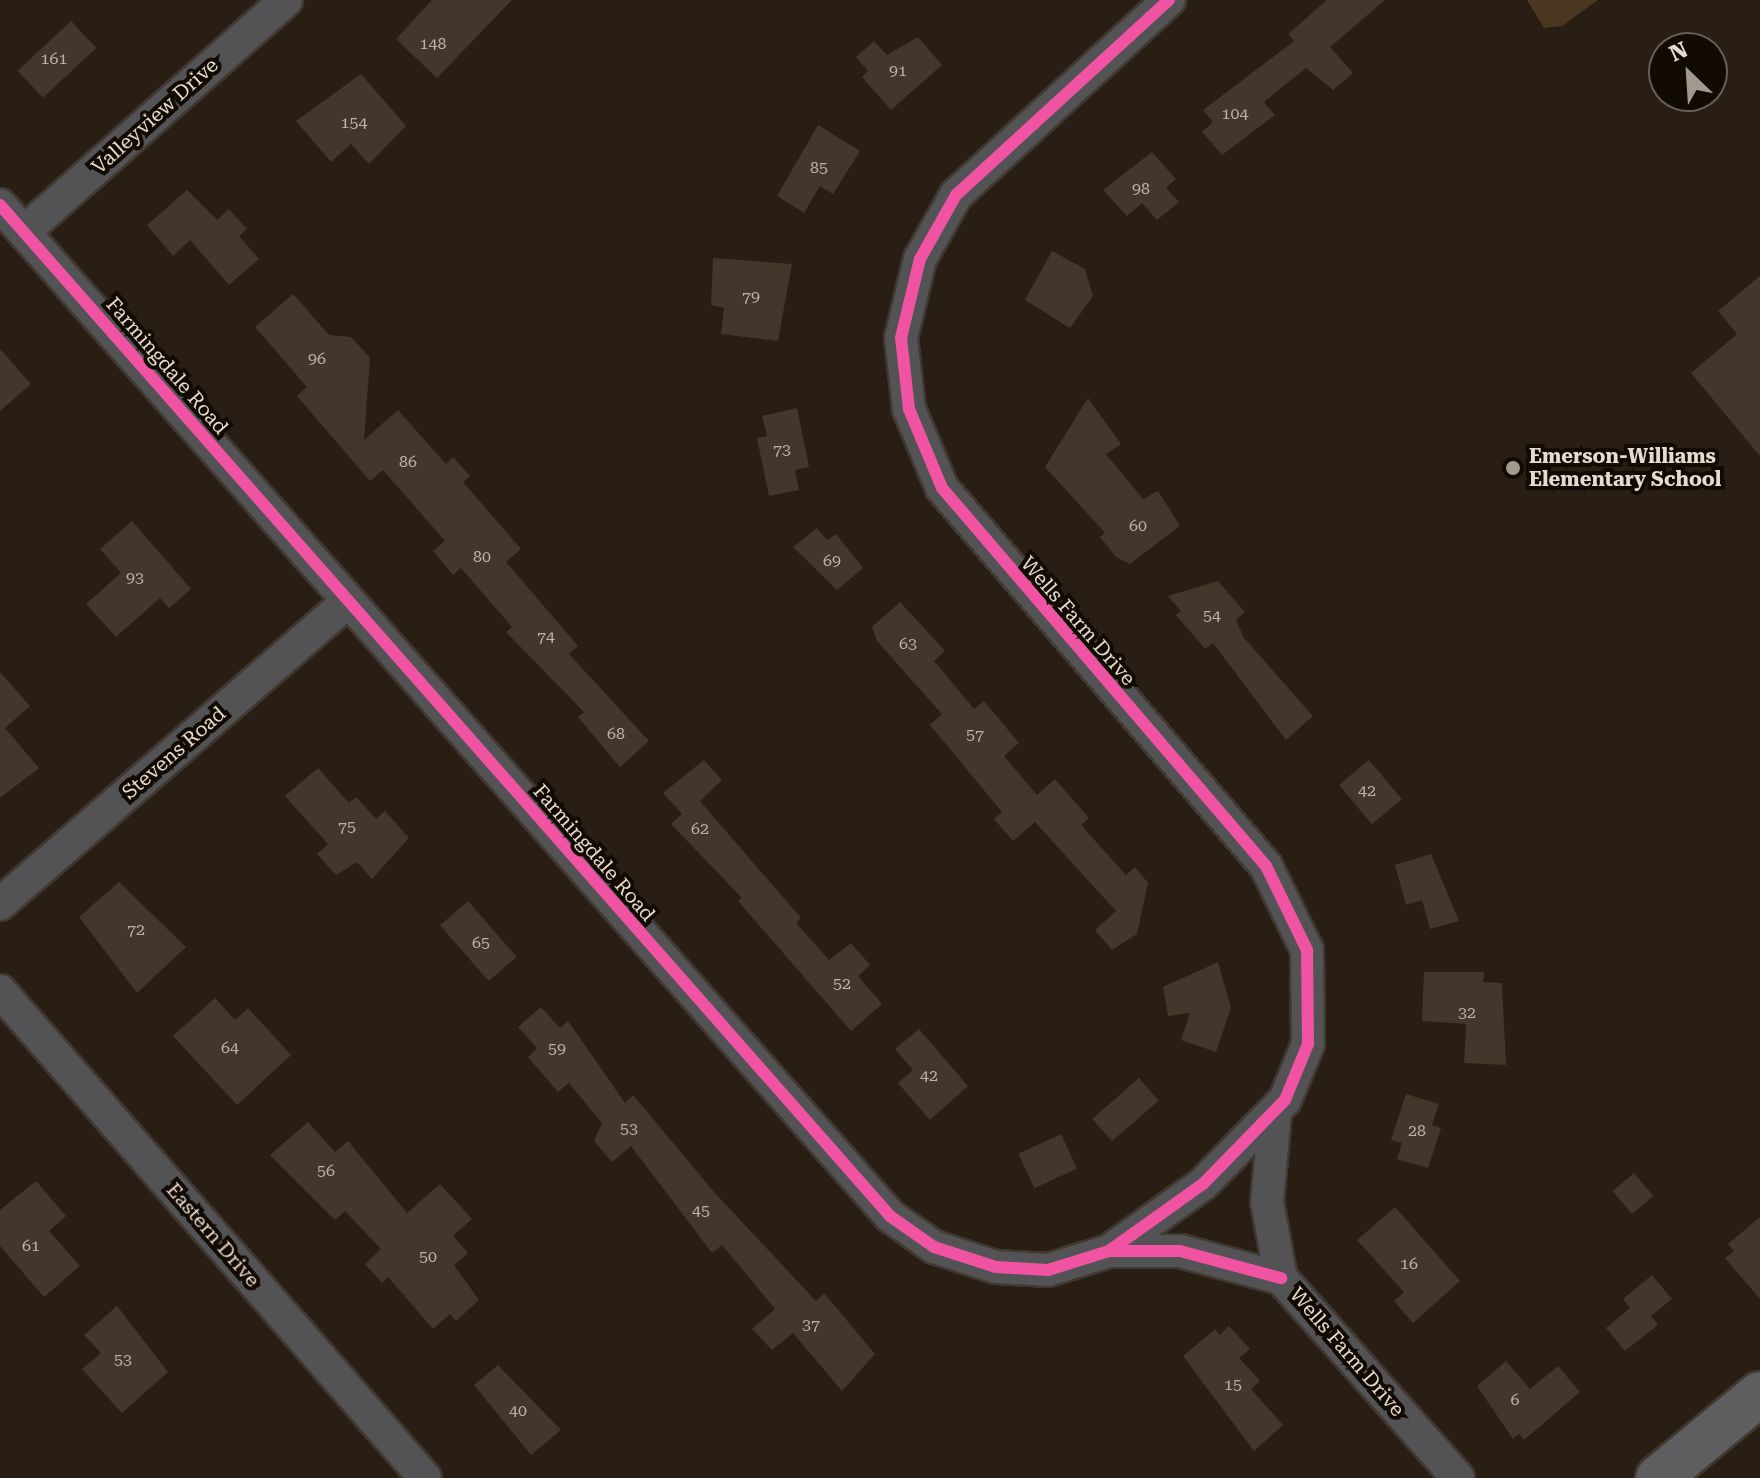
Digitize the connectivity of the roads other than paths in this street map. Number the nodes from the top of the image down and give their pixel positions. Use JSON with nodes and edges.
{"nodes":[{"id":1,"x":286,"y":0,"type":"edge"},
{"id":2,"x":1169,"y":0,"type":"edge"},
{"id":3,"x":0,"y":205,"type":"edge"},
{"id":4,"x":24,"y":232,"type":"junction"},
{"id":5,"x":348,"y":602,"type":"junction"},
{"id":6,"x":0,"y":904,"type":"edge"},
{"id":7,"x":0,"y":991,"type":"edge"},
{"id":8,"x":1275,"y":1113,"type":"junction"},
{"id":9,"x":1109,"y":1251,"type":"junction"},
{"id":10,"x":1281,"y":1278,"type":"junction"},
{"id":11,"x":1760,"y":1394,"type":"edge"},
{"id":12,"x":425,"y":1478,"type":"edge"},
{"id":13,"x":1458,"y":1478,"type":"edge"},
{"id":14,"x":1658,"y":1478,"type":"edge"}],
"edges":[{"from":1,"to":4,"type":"street","name":"Valleyview Drive"},
{"from":2,"to":8,"type":"street","name":"Wells Farm Drive"},
{"from":3,"to":4,"type":"street","name":"Farmingdale Road"},
{"from":4,"to":5,"type":"street","name":"Farmingdale Road"},
{"from":5,"to":6,"type":"street","name":"Stevens Road"},
{"from":5,"to":9,"type":"street","name":"Farmingdale Road"},
{"from":7,"to":12,"type":"street","name":"Eastern Drive"},
{"from":8,"to":9,"type":"street","name":"Wells Farm Drive"},
{"from":8,"to":10,"type":"street","name":"Wells Farm Drive"},
{"from":9,"to":10,"type":"street","name":"Farmingdale Road"},
{"from":10,"to":13,"type":"street","name":"Wells Farm Drive"},
{"from":11,"to":14,"type":"main road"}]}
